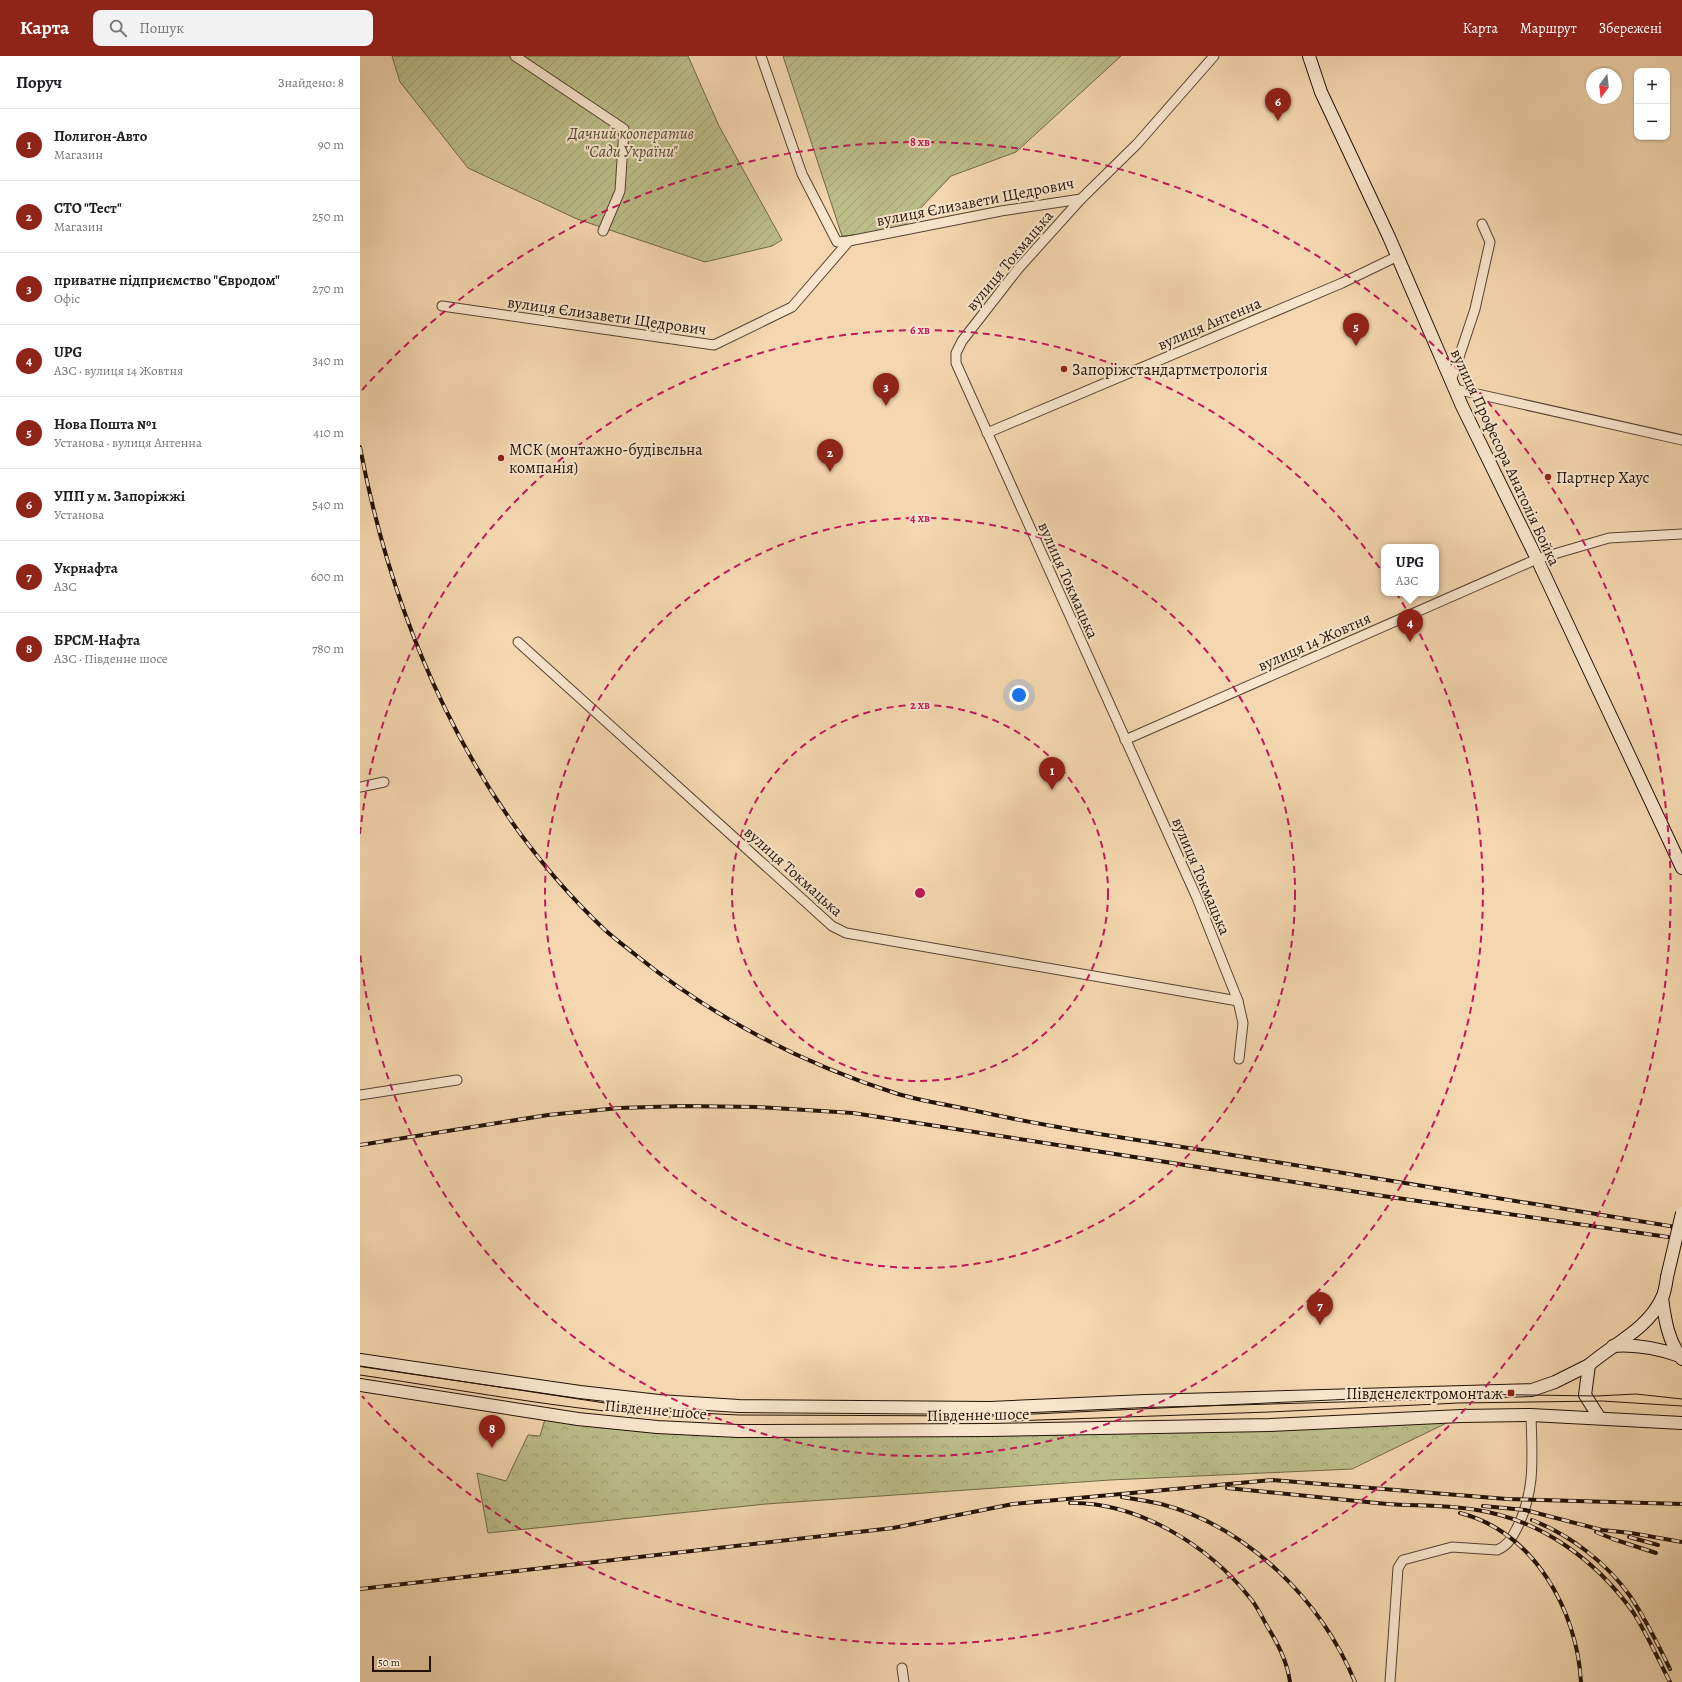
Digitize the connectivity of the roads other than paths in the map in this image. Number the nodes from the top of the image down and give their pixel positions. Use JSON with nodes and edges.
{"nodes":[{"id":1,"x":515,"y":56,"type":"edge"},
{"id":2,"x":761,"y":56,"type":"edge"},
{"id":3,"x":1214,"y":56,"type":"edge"},
{"id":4,"x":1309,"y":56,"type":"edge"},
{"id":5,"x":1081,"y":199,"type":"junction"},
{"id":6,"x":1482,"y":224,"type":"dead end"},
{"id":7,"x":603,"y":231,"type":"dead end"},
{"id":8,"x":849,"y":241,"type":"junction"},
{"id":9,"x":1398,"y":256,"type":"junction"},
{"id":10,"x":442,"y":306,"type":"dead end"},
{"id":11,"x":1453,"y":385,"type":"junction"},
{"id":12,"x":987,"y":433,"type":"junction"},
{"id":13,"x":1682,"y":440,"type":"edge"},
{"id":14,"x":1682,"y":534,"type":"edge"},
{"id":15,"x":1537,"y":559,"type":"junction"},
{"id":16,"x":518,"y":642,"type":"dead end"},
{"id":17,"x":1125,"y":740,"type":"junction"},
{"id":18,"x":384,"y":782,"type":"dead end"},
{"id":19,"x":360,"y":787,"type":"edge"},
{"id":20,"x":1667,"y":832,"type":"junction"},
{"id":21,"x":1682,"y":842,"type":"edge"},
{"id":22,"x":1682,"y":868,"type":"edge"},
{"id":23,"x":1238,"y":1001,"type":"junction"},
{"id":24,"x":1239,"y":1059,"type":"dead end"},
{"id":25,"x":457,"y":1080,"type":"dead end"},
{"id":26,"x":360,"y":1095,"type":"edge"},
{"id":27,"x":1682,"y":1213,"type":"edge"},
{"id":28,"x":1662,"y":1298,"type":"junction"},
{"id":29,"x":1613,"y":1346,"type":"junction"},
{"id":30,"x":1681,"y":1357,"type":"edge"},
{"id":31,"x":360,"y":1360,"type":"edge"},
{"id":32,"x":1589,"y":1365,"type":"junction"},
{"id":33,"x":360,"y":1385,"type":"edge"},
{"id":34,"x":1531,"y":1415,"type":"junction"},
{"id":35,"x":1599,"y":1417,"type":"junction"},
{"id":36,"x":1679,"y":1421,"type":"edge"},
{"id":37,"x":902,"y":1668,"type":"dead end"},
{"id":38,"x":904,"y":1682,"type":"edge"},
{"id":39,"x":1390,"y":1682,"type":"edge"}],
"edges":[{"from":1,"to":7,"type":"street"},
{"from":2,"to":8,"type":"street"},
{"from":3,"to":5,"type":"street","name":"вулиця Єлизавети Щедрович"},
{"from":4,"to":9,"type":"main road","name":"вулиця Професора Анатолія Бойка"},
{"from":5,"to":8,"type":"street","name":"вулиця Єлизавети Щедрович"},
{"from":5,"to":12,"type":"street","name":"вулиця Токмацька"},
{"from":6,"to":11,"type":"street"},
{"from":8,"to":10,"type":"street","name":"вулиця Єлизавети Щедрович"},
{"from":9,"to":11,"type":"main road","name":"вулиця Професора Анатолія Бойка"},
{"from":9,"to":12,"type":"street","name":"вулиця Антенна"},
{"from":11,"to":13,"type":"street"},
{"from":11,"to":15,"type":"main road","name":"вулиця Професора Анатолія Бойка"},
{"from":12,"to":17,"type":"street","name":"вулиця Токмацька"},
{"from":14,"to":15,"type":"street","name":"вулиця 14 Жовтня"},
{"from":15,"to":17,"type":"street","name":"вулиця 14 Жовтня"},
{"from":15,"to":20,"type":"main road","name":"вулиця Професора Анатолія Бойка"},
{"from":16,"to":23,"type":"street","name":"вулиця Токмацька"},
{"from":17,"to":23,"type":"street","name":"вулиця Токмацька"},
{"from":18,"to":19,"type":"street"},
{"from":20,"to":21,"type":"main road"},
{"from":20,"to":22,"type":"main road","name":"вулиця Професора Анатолія Бойка"},
{"from":23,"to":24,"type":"street","name":"вулиця Токмацька"},
{"from":25,"to":26,"type":"street"},
{"from":27,"to":28,"type":"main road","bridge":true},
{"from":28,"to":29,"type":"main road","name":"Південне шосе"},
{"from":28,"to":30,"type":"main road"},
{"from":29,"to":30,"type":"main road"},
{"from":29,"to":32,"type":"main road","name":"Південне шосе"},
{"from":31,"to":32,"type":"main road","name":"Південне шосе"},
{"from":32,"to":35,"type":"main road"},
{"from":33,"to":34,"type":"main road","name":"Південне шосе"},
{"from":34,"to":35,"type":"main road","name":"Південне шосе"},
{"from":34,"to":39,"type":"street"},
{"from":35,"to":36,"type":"main road","name":"Південне шосе"},
{"from":37,"to":38,"type":"street"}]}
